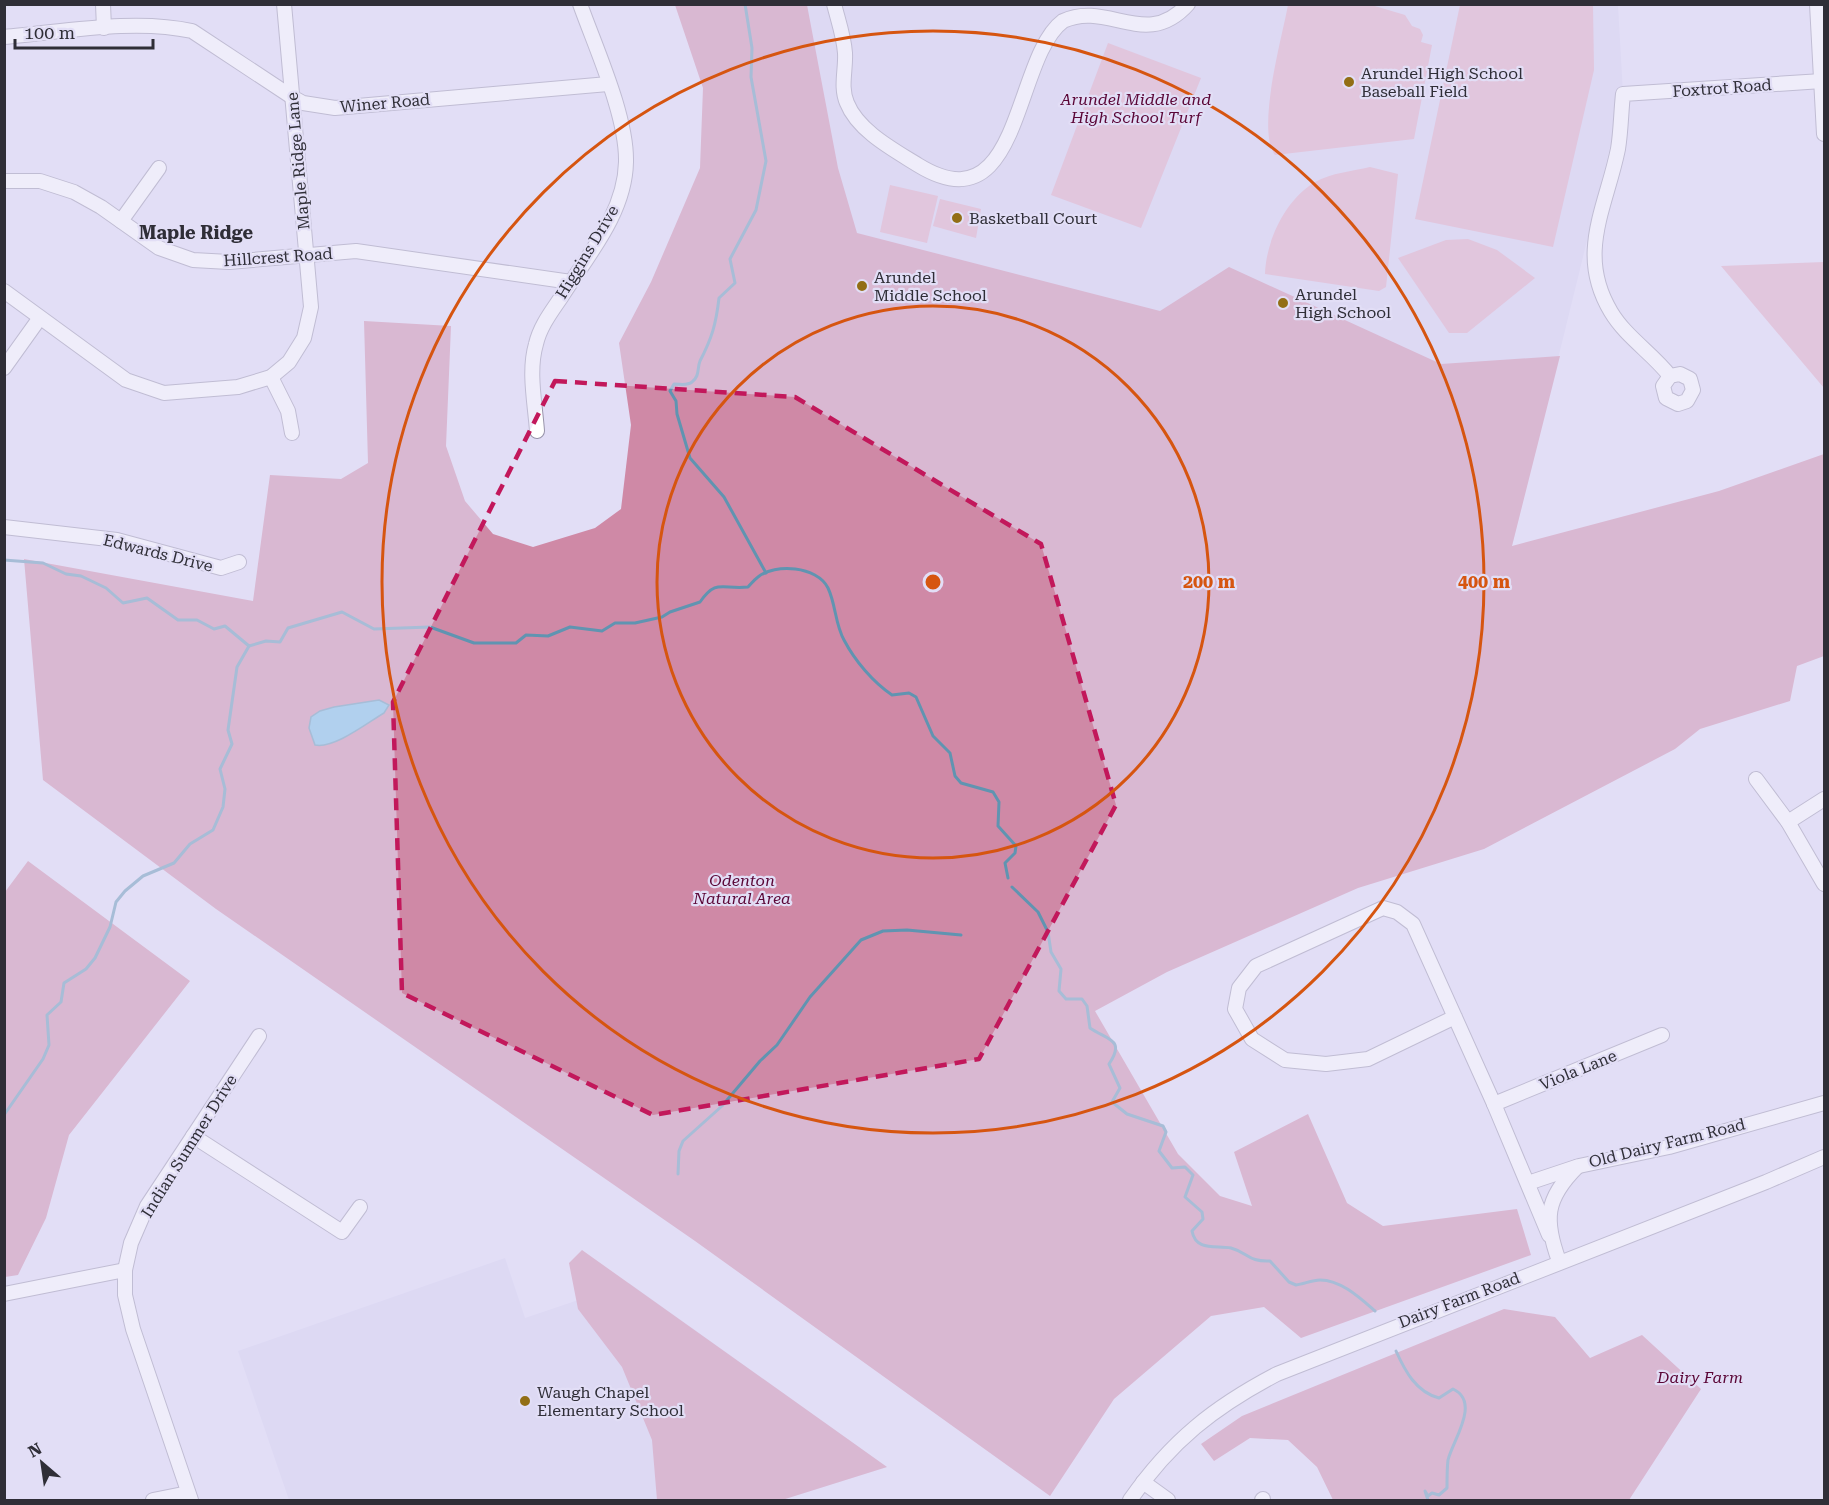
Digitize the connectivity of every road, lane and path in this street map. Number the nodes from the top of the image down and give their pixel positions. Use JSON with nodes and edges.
{"nodes":[{"id":1,"x":103,"y":4,"type":"edge"},
{"id":2,"x":284,"y":4,"type":"edge"},
{"id":3,"x":580,"y":4,"type":"edge"},
{"id":4,"x":834,"y":4,"type":"edge"},
{"id":5,"x":1188,"y":4,"type":"edge"},
{"id":6,"x":1817,"y":4,"type":"edge"},
{"id":7,"x":104,"y":28,"type":"junction"},
{"id":8,"x":4,"y":37,"type":"edge"},
{"id":9,"x":1822,"y":81,"type":"junction"},
{"id":10,"x":608,"y":84,"type":"junction"},
{"id":11,"x":292,"y":97,"type":"junction"},
{"id":12,"x":1824,"y":134,"type":"edge"},
{"id":13,"x":159,"y":168,"type":"dead end"},
{"id":14,"x":4,"y":182,"type":"edge"},
{"id":15,"x":121,"y":221,"type":"junction"},
{"id":16,"x":307,"y":254,"type":"junction"},
{"id":17,"x":571,"y":282,"type":"junction"},
{"id":18,"x":4,"y":291,"type":"edge"},
{"id":19,"x":39,"y":319,"type":"junction"},
{"id":20,"x":4,"y":368,"type":"edge"},
{"id":21,"x":1670,"y":376,"type":"dead end"},
{"id":22,"x":271,"y":377,"type":"junction"},
{"id":23,"x":537,"y":431,"type":"dead end"},
{"id":24,"x":292,"y":433,"type":"dead end"},
{"id":25,"x":4,"y":527,"type":"edge"},
{"id":26,"x":239,"y":562,"type":"dead end"},
{"id":27,"x":1756,"y":779,"type":"dead end"},
{"id":28,"x":1824,"y":799,"type":"edge"},
{"id":29,"x":1788,"y":822,"type":"junction"},
{"id":30,"x":1824,"y":884,"type":"edge"},
{"id":31,"x":1455,"y":1017,"type":"junction"},
{"id":32,"x":1662,"y":1035,"type":"dead end"},
{"id":33,"x":259,"y":1036,"type":"dead end"},
{"id":34,"x":1824,"y":1102,"type":"edge"},
{"id":35,"x":1494,"y":1104,"type":"junction"},
{"id":36,"x":194,"y":1136,"type":"junction"},
{"id":37,"x":1824,"y":1157,"type":"edge"},
{"id":38,"x":1579,"y":1166,"type":"junction"},
{"id":39,"x":1528,"y":1183,"type":"junction"},
{"id":40,"x":360,"y":1207,"type":"dead end"},
{"id":41,"x":1550,"y":1235,"type":"junction"},
{"id":42,"x":1559,"y":1261,"type":"junction"},
{"id":43,"x":125,"y":1270,"type":"junction"},
{"id":44,"x":4,"y":1294,"type":"edge"},
{"id":45,"x":1143,"y":1482,"type":"junction"},
{"id":46,"x":190,"y":1497,"type":"edge"},
{"id":47,"x":153,"y":1500,"type":"edge"},
{"id":48,"x":1130,"y":1500,"type":"edge"},
{"id":49,"x":1168,"y":1500,"type":"edge"}],
"edges":[{"from":1,"to":7,"type":"street"},
{"from":2,"to":11,"type":"street","name":"Maple Ridge Lane"},
{"from":3,"to":10,"type":"street","name":"Higgins Drive"},
{"from":4,"to":5,"type":"street"},
{"from":6,"to":9,"type":"street"},
{"from":7,"to":8,"type":"street","name":"Winer Road"},
{"from":7,"to":11,"type":"street","name":"Winer Road"},
{"from":9,"to":12,"type":"street"},
{"from":9,"to":21,"type":"street","name":"Foxtrot Road"},
{"from":10,"to":11,"type":"street","name":"Winer Road"},
{"from":10,"to":17,"type":"street","name":"Higgins Drive"},
{"from":11,"to":16,"type":"street","name":"Maple Ridge Lane"},
{"from":13,"to":15,"type":"street"},
{"from":14,"to":15,"type":"street","name":"Hillcrest Road"},
{"from":15,"to":16,"type":"street","name":"Hillcrest Road"},
{"from":16,"to":17,"type":"street","name":"Hillcrest Road"},
{"from":16,"to":22,"type":"street","name":"Maple Ridge Lane"},
{"from":17,"to":23,"type":"street","name":"Higgins Drive"},
{"from":18,"to":19,"type":"street"},
{"from":19,"to":20,"type":"street"},
{"from":19,"to":22,"type":"street"},
{"from":22,"to":24,"type":"street"},
{"from":25,"to":26,"type":"street","name":"Edwards Drive"},
{"from":27,"to":29,"type":"street"},
{"from":28,"to":29,"type":"street"},
{"from":29,"to":30,"type":"street"},
{"from":31,"to":31,"type":"street"},
{"from":31,"to":35,"type":"street"},
{"from":32,"to":35,"type":"street","name":"Viola Lane"},
{"from":33,"to":36,"type":"street","name":"Indian Summer Drive"},
{"from":34,"to":38,"type":"street","name":"Old Dairy Farm Road"},
{"from":35,"to":39,"type":"street"},
{"from":36,"to":40,"type":"street"},
{"from":36,"to":43,"type":"street","name":"Indian Summer Drive"},
{"from":37,"to":42,"type":"street","name":"Dairy Farm Road"},
{"from":38,"to":39,"type":"street"},
{"from":38,"to":41,"type":"street","name":"Old Dairy Farm Road"},
{"from":39,"to":41,"type":"street"},
{"from":41,"to":42,"type":"street","name":"Old Dairy Farm Road"},
{"from":42,"to":45,"type":"street","name":"Dairy Farm Road"},
{"from":43,"to":44,"type":"street"},
{"from":43,"to":46,"type":"street","name":"Indian Summer Drive"},
{"from":45,"to":48,"type":"street","name":"Dairy Farm Road"},
{"from":45,"to":49,"type":"street"},
{"from":46,"to":47,"type":"street"}]}
